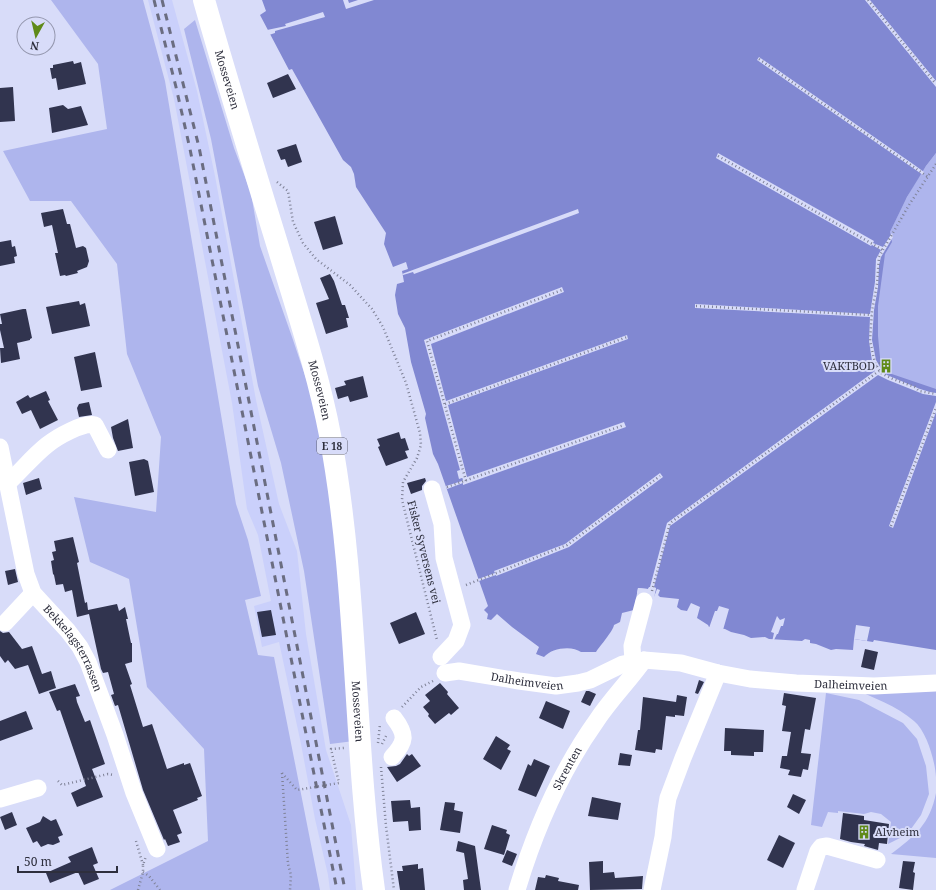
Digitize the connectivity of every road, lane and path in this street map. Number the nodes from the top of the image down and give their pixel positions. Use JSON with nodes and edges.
{"nodes":[{"id":1,"x":204,"y":0,"type":"edge"},
{"id":2,"x":868,"y":0,"type":"edge"},
{"id":3,"x":759,"y":59,"type":"dead end"},
{"id":4,"x":936,"y":84,"type":"edge"},
{"id":5,"x":718,"y":156,"type":"dead end"},
{"id":6,"x":936,"y":164,"type":"edge"},
{"id":7,"x":928,"y":177,"type":"junction"},
{"id":8,"x":288,"y":192,"type":"dead end"},
{"id":9,"x":884,"y":250,"type":"junction"},
{"id":10,"x":562,"y":290,"type":"dead end"},
{"id":11,"x":696,"y":306,"type":"dead end"},
{"id":12,"x":872,"y":315,"type":"junction"},
{"id":13,"x":627,"y":338,"type":"dead end"},
{"id":14,"x":884,"y":360,"type":"dead end"},
{"id":15,"x":876,"y":366,"type":"junction"},
{"id":16,"x":879,"y":371,"type":"junction"},
{"id":17,"x":936,"y":394,"type":"edge"},
{"id":18,"x":445,"y":404,"type":"junction"},
{"id":19,"x":936,"y":408,"type":"edge"},
{"id":20,"x":624,"y":425,"type":"dead end"},
{"id":21,"x":0,"y":447,"type":"edge"},
{"id":22,"x":108,"y":450,"type":"dead end"},
{"id":23,"x":660,"y":476,"type":"dead end"},
{"id":24,"x":466,"y":481,"type":"junction"},
{"id":25,"x":7,"y":484,"type":"junction"},
{"id":26,"x":432,"y":490,"type":"joint"},
{"id":27,"x":891,"y":526,"type":"dead end"},
{"id":28,"x":453,"y":590,"type":"junction"},
{"id":29,"x":33,"y":593,"type":"junction"},
{"id":30,"x":648,"y":594,"type":"joint"},
{"id":31,"x":5,"y":623,"type":"dead end"},
{"id":32,"x":639,"y":661,"type":"junction"},
{"id":33,"x":443,"y":665,"type":"junction"},
{"id":34,"x":718,"y":673,"type":"junction"},
{"id":35,"x":936,"y":683,"type":"edge"},
{"id":36,"x":387,"y":718,"type":"junction"},
{"id":37,"x":386,"y":737,"type":"dead end"},
{"id":38,"x":331,"y":749,"type":"dead end"},
{"id":39,"x":383,"y":752,"type":"junction"},
{"id":40,"x":115,"y":776,"type":"dead end"},
{"id":41,"x":58,"y":781,"type":"dead end"},
{"id":42,"x":38,"y":788,"type":"dead end"},
{"id":43,"x":0,"y":799,"type":"edge"},
{"id":44,"x":136,"y":839,"type":"dead end"},
{"id":45,"x":157,"y":849,"type":"dead end"},
{"id":46,"x":877,"y":860,"type":"dead end"},
{"id":47,"x":143,"y":865,"type":"dead end"},
{"id":48,"x":138,"y":890,"type":"edge"},
{"id":49,"x":160,"y":890,"type":"edge"},
{"id":50,"x":290,"y":890,"type":"edge"},
{"id":51,"x":374,"y":890,"type":"edge"},
{"id":52,"x":394,"y":890,"type":"edge"},
{"id":53,"x":517,"y":890,"type":"edge"},
{"id":54,"x":652,"y":890,"type":"edge"},
{"id":55,"x":805,"y":890,"type":"edge"}],
"edges":[{"from":1,"to":51,"type":"highway","name":"Mosseveien","number":"E 18"},
{"from":2,"to":4,"type":"path"},
{"from":3,"to":7,"type":"path"},
{"from":5,"to":9,"type":"path"},
{"from":6,"to":7,"type":"path"},
{"from":7,"to":9,"type":"path"},
{"from":8,"to":33,"type":"path","name":"Fisker Syversens vei"},
{"from":9,"to":12,"type":"path"},
{"from":10,"to":18,"type":"path"},
{"from":11,"to":12,"type":"path"},
{"from":12,"to":15,"type":"path"},
{"from":13,"to":18,"type":"path"},
{"from":14,"to":15,"type":"path"},
{"from":15,"to":16,"type":"path"},
{"from":16,"to":17,"type":"path"},
{"from":16,"to":30,"type":"path"},
{"from":18,"to":24,"type":"path"},
{"from":19,"to":27,"type":"path"},
{"from":20,"to":24,"type":"path"},
{"from":21,"to":25,"type":"street","name":"Bekkelagsterrassen"},
{"from":22,"to":25,"type":"street"},
{"from":23,"to":28,"type":"path"},
{"from":24,"to":26,"type":"path"},
{"from":25,"to":29,"type":"street","name":"Bekkelagsterrassen"},
{"from":26,"to":28,"type":"street"},
{"from":28,"to":33,"type":"street"},
{"from":29,"to":31,"type":"street"},
{"from":29,"to":45,"type":"street","name":"Bekkelagsterrassen"},
{"from":30,"to":32,"type":"street"},
{"from":32,"to":33,"type":"street","name":"Dalheimveien"},
{"from":32,"to":34,"type":"street","name":"Dalheimveien"},
{"from":32,"to":53,"type":"street","name":"Skrenten"},
{"from":33,"to":36,"type":"path"},
{"from":34,"to":35,"type":"street","name":"Dalheimveien"},
{"from":34,"to":54,"type":"street"},
{"from":36,"to":39,"type":"path"},
{"from":36,"to":39,"type":"street"},
{"from":37,"to":39,"type":"path"},
{"from":38,"to":50,"type":"path"},
{"from":39,"to":52,"type":"path"},
{"from":40,"to":41,"type":"path"},
{"from":42,"to":43,"type":"street"},
{"from":44,"to":47,"type":"path"},
{"from":46,"to":55,"type":"street"},
{"from":48,"to":49,"type":"path"}]}
